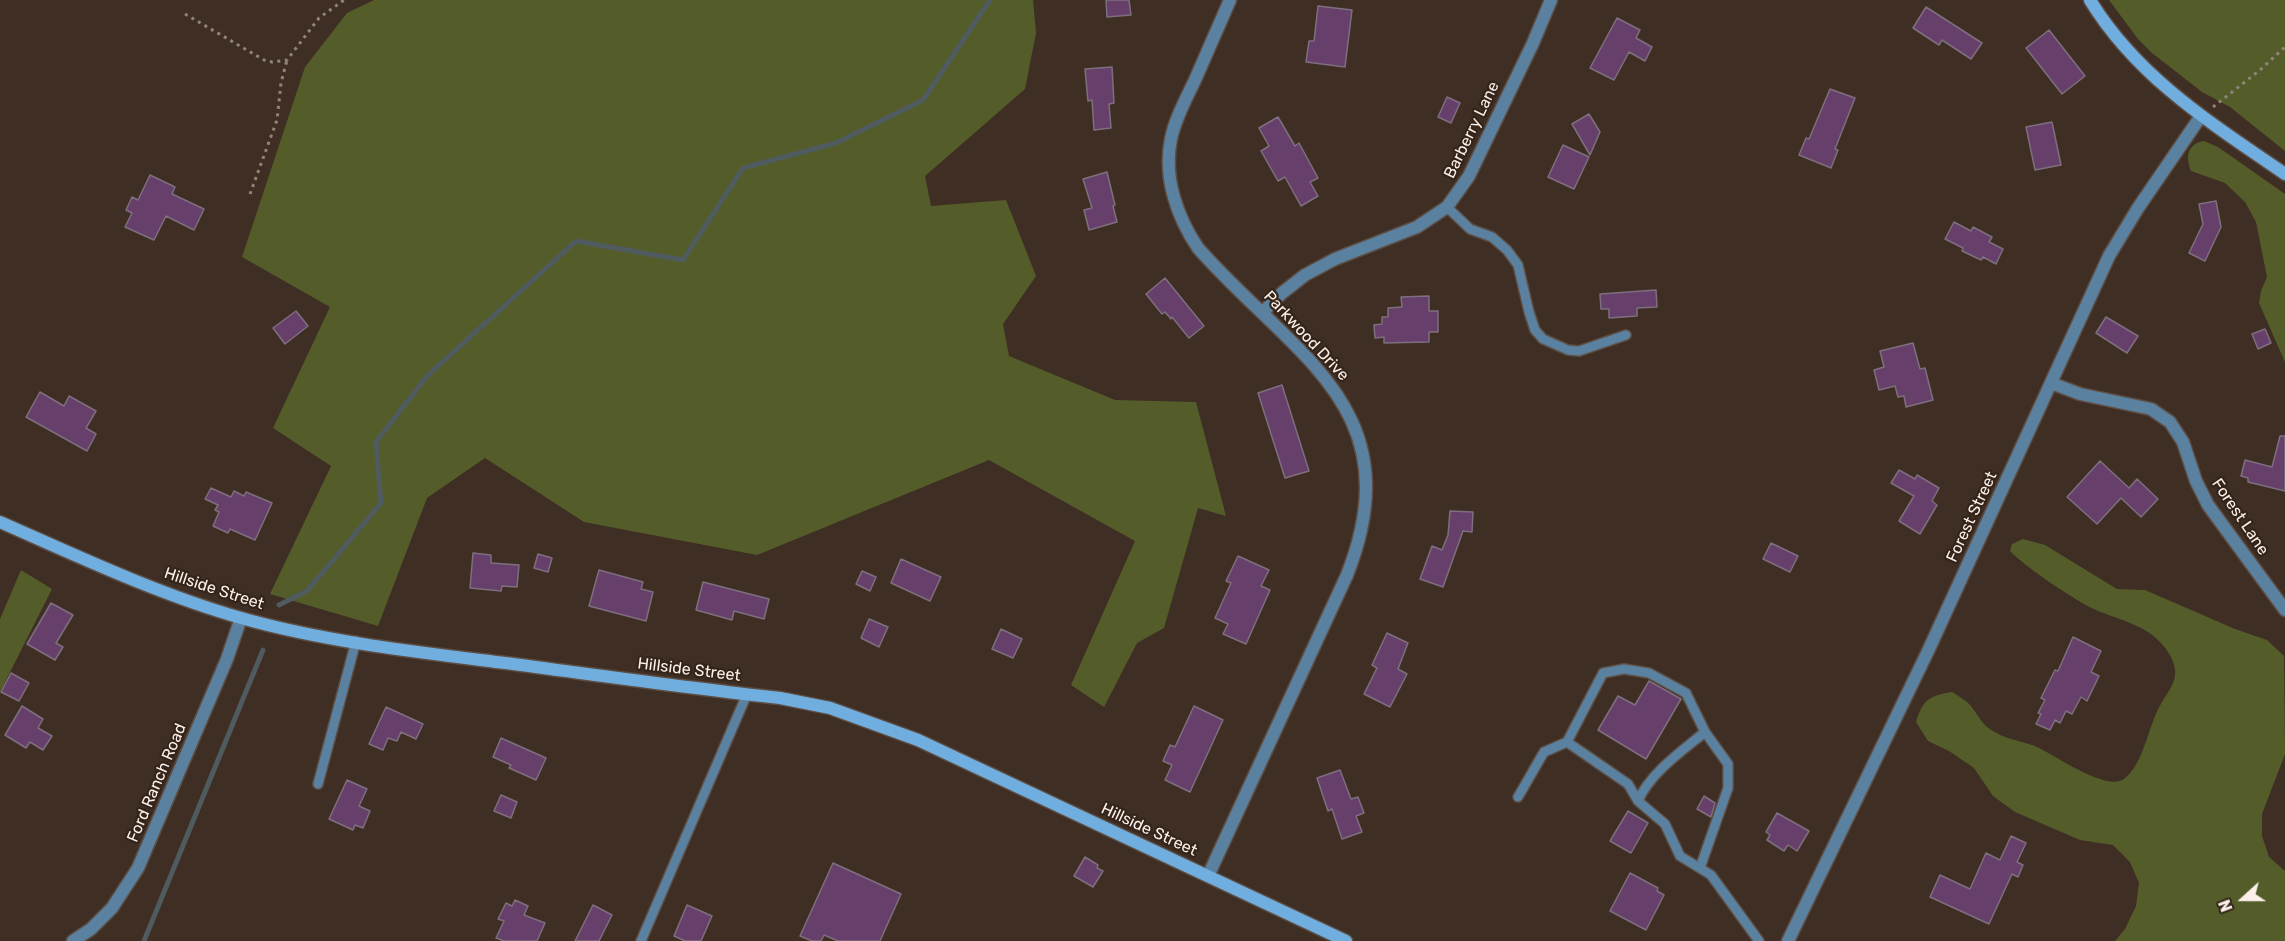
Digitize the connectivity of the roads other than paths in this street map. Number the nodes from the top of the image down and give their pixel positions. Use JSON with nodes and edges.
{"nodes":[{"id":1,"x":1230,"y":0,"type":"edge"},
{"id":2,"x":1551,"y":0,"type":"edge"},
{"id":3,"x":2090,"y":0,"type":"edge"},
{"id":4,"x":2201,"y":116,"type":"junction"},
{"id":5,"x":2285,"y":174,"type":"edge"},
{"id":6,"x":1447,"y":207,"type":"junction"},
{"id":7,"x":1263,"y":312,"type":"junction"},
{"id":8,"x":1626,"y":334,"type":"dead end"},
{"id":9,"x":2051,"y":383,"type":"junction"},
{"id":10,"x":0,"y":522,"type":"edge"},
{"id":11,"x":2285,"y":610,"type":"edge"},
{"id":12,"x":241,"y":618,"type":"junction"},
{"id":13,"x":356,"y":641,"type":"junction"},
{"id":14,"x":747,"y":694,"type":"junction"},
{"id":15,"x":1706,"y":732,"type":"junction"},
{"id":16,"x":1567,"y":742,"type":"junction"},
{"id":17,"x":318,"y":784,"type":"dead end"},
{"id":18,"x":1518,"y":797,"type":"dead end"},
{"id":19,"x":1638,"y":801,"type":"junction"},
{"id":20,"x":1700,"y":868,"type":"junction"},
{"id":21,"x":1208,"y":876,"type":"junction"},
{"id":22,"x":74,"y":941,"type":"edge"},
{"id":23,"x":641,"y":941,"type":"edge"},
{"id":24,"x":1346,"y":941,"type":"edge"},
{"id":25,"x":1759,"y":941,"type":"edge"},
{"id":26,"x":1788,"y":941,"type":"edge"}],
"edges":[{"from":1,"to":7,"type":"street","name":"Parkwood Drive"},
{"from":2,"to":6,"type":"street","name":"Barberry Lane"},
{"from":3,"to":4,"type":"street"},
{"from":4,"to":5,"type":"street"},
{"from":4,"to":9,"type":"street","name":"Forest Street"},
{"from":6,"to":7,"type":"street","name":"Barberry Lane"},
{"from":6,"to":8,"type":"lane"},
{"from":7,"to":21,"type":"street","name":"Parkwood Drive"},
{"from":9,"to":11,"type":"street","name":"Forest Lane"},
{"from":9,"to":26,"type":"street","name":"Forest Street"},
{"from":10,"to":12,"type":"street","name":"Hillside Street"},
{"from":12,"to":13,"type":"street","name":"Hillside Street"},
{"from":12,"to":22,"type":"street","name":"Ford Ranch Road"},
{"from":13,"to":14,"type":"street","name":"Hillside Street"},
{"from":13,"to":17,"type":"lane"},
{"from":14,"to":21,"type":"street","name":"Hillside Street"},
{"from":14,"to":23,"type":"lane"},
{"from":15,"to":16,"type":"lane"},
{"from":15,"to":19,"type":"lane"},
{"from":15,"to":20,"type":"lane"},
{"from":16,"to":18,"type":"lane"},
{"from":16,"to":19,"type":"lane"},
{"from":19,"to":20,"type":"lane"},
{"from":20,"to":25,"type":"lane"},
{"from":21,"to":24,"type":"street","name":"Hillside Street"}]}
